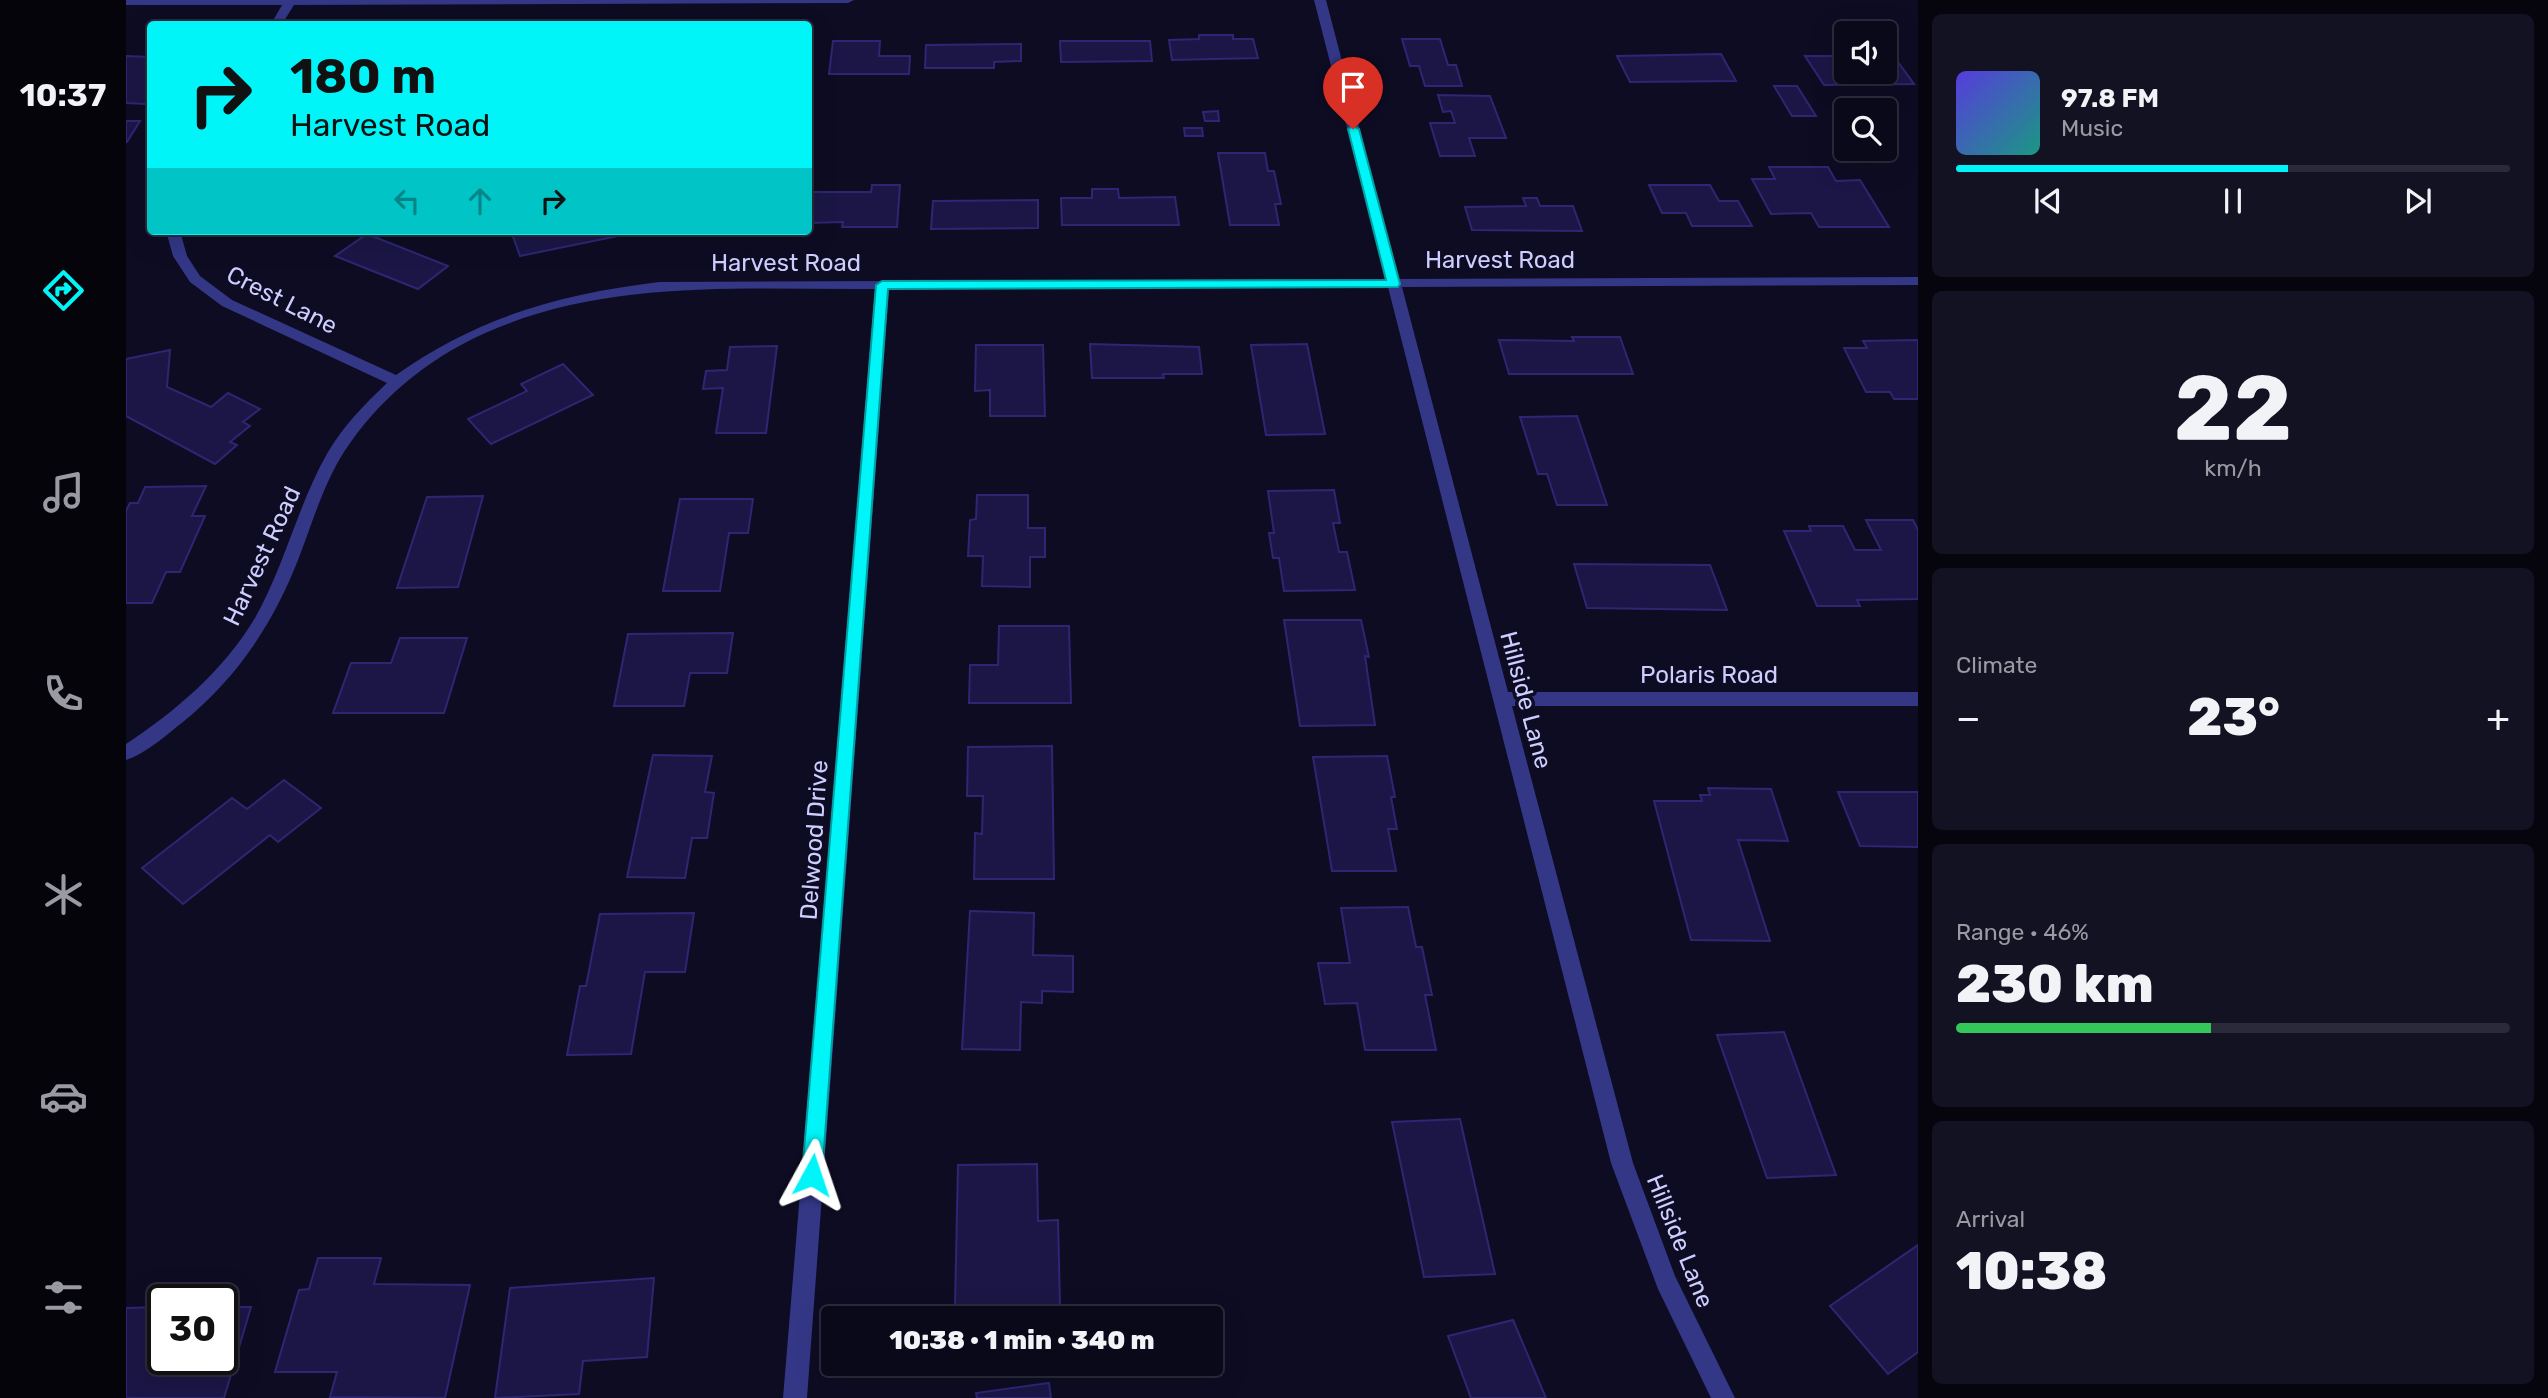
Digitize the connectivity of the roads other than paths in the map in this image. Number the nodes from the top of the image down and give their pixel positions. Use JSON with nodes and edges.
{"nodes":[{"id":1,"x":848,"y":0,"type":"edge"},
{"id":2,"x":1320,"y":0,"type":"edge"},
{"id":3,"x":291,"y":1,"type":"edge"},
{"id":4,"x":126,"y":2,"type":"edge"},
{"id":5,"x":279,"y":21,"type":"edge"},
{"id":6,"x":174,"y":235,"type":"edge"},
{"id":7,"x":1918,"y":281,"type":"edge"},
{"id":8,"x":1394,"y":284,"type":"junction"},
{"id":9,"x":882,"y":285,"type":"junction"},
{"id":10,"x":398,"y":382,"type":"junction"},
{"id":11,"x":1501,"y":699,"type":"junction"},
{"id":12,"x":1918,"y":699,"type":"edge"},
{"id":13,"x":126,"y":753,"type":"edge"},
{"id":14,"x":795,"y":1398,"type":"edge"},
{"id":15,"x":1723,"y":1398,"type":"edge"}],
"edges":[{"from":1,"to":3,"type":"street"},
{"from":2,"to":8,"type":"street","name":"Hillside Lane"},
{"from":3,"to":4,"type":"street"},
{"from":3,"to":5,"type":"street"},
{"from":6,"to":10,"type":"street","name":"Crest Lane"},
{"from":7,"to":8,"type":"street","name":"Harvest Road"},
{"from":8,"to":9,"type":"street","name":"Harvest Road"},
{"from":8,"to":11,"type":"street","name":"Hillside Lane"},
{"from":9,"to":10,"type":"street","name":"Harvest Road"},
{"from":9,"to":14,"type":"street","name":"Delwood Drive"},
{"from":10,"to":13,"type":"street","name":"Harvest Road"},
{"from":11,"to":12,"type":"street","name":"Polaris Road"},
{"from":11,"to":15,"type":"street","name":"Hillside Lane"}]}
